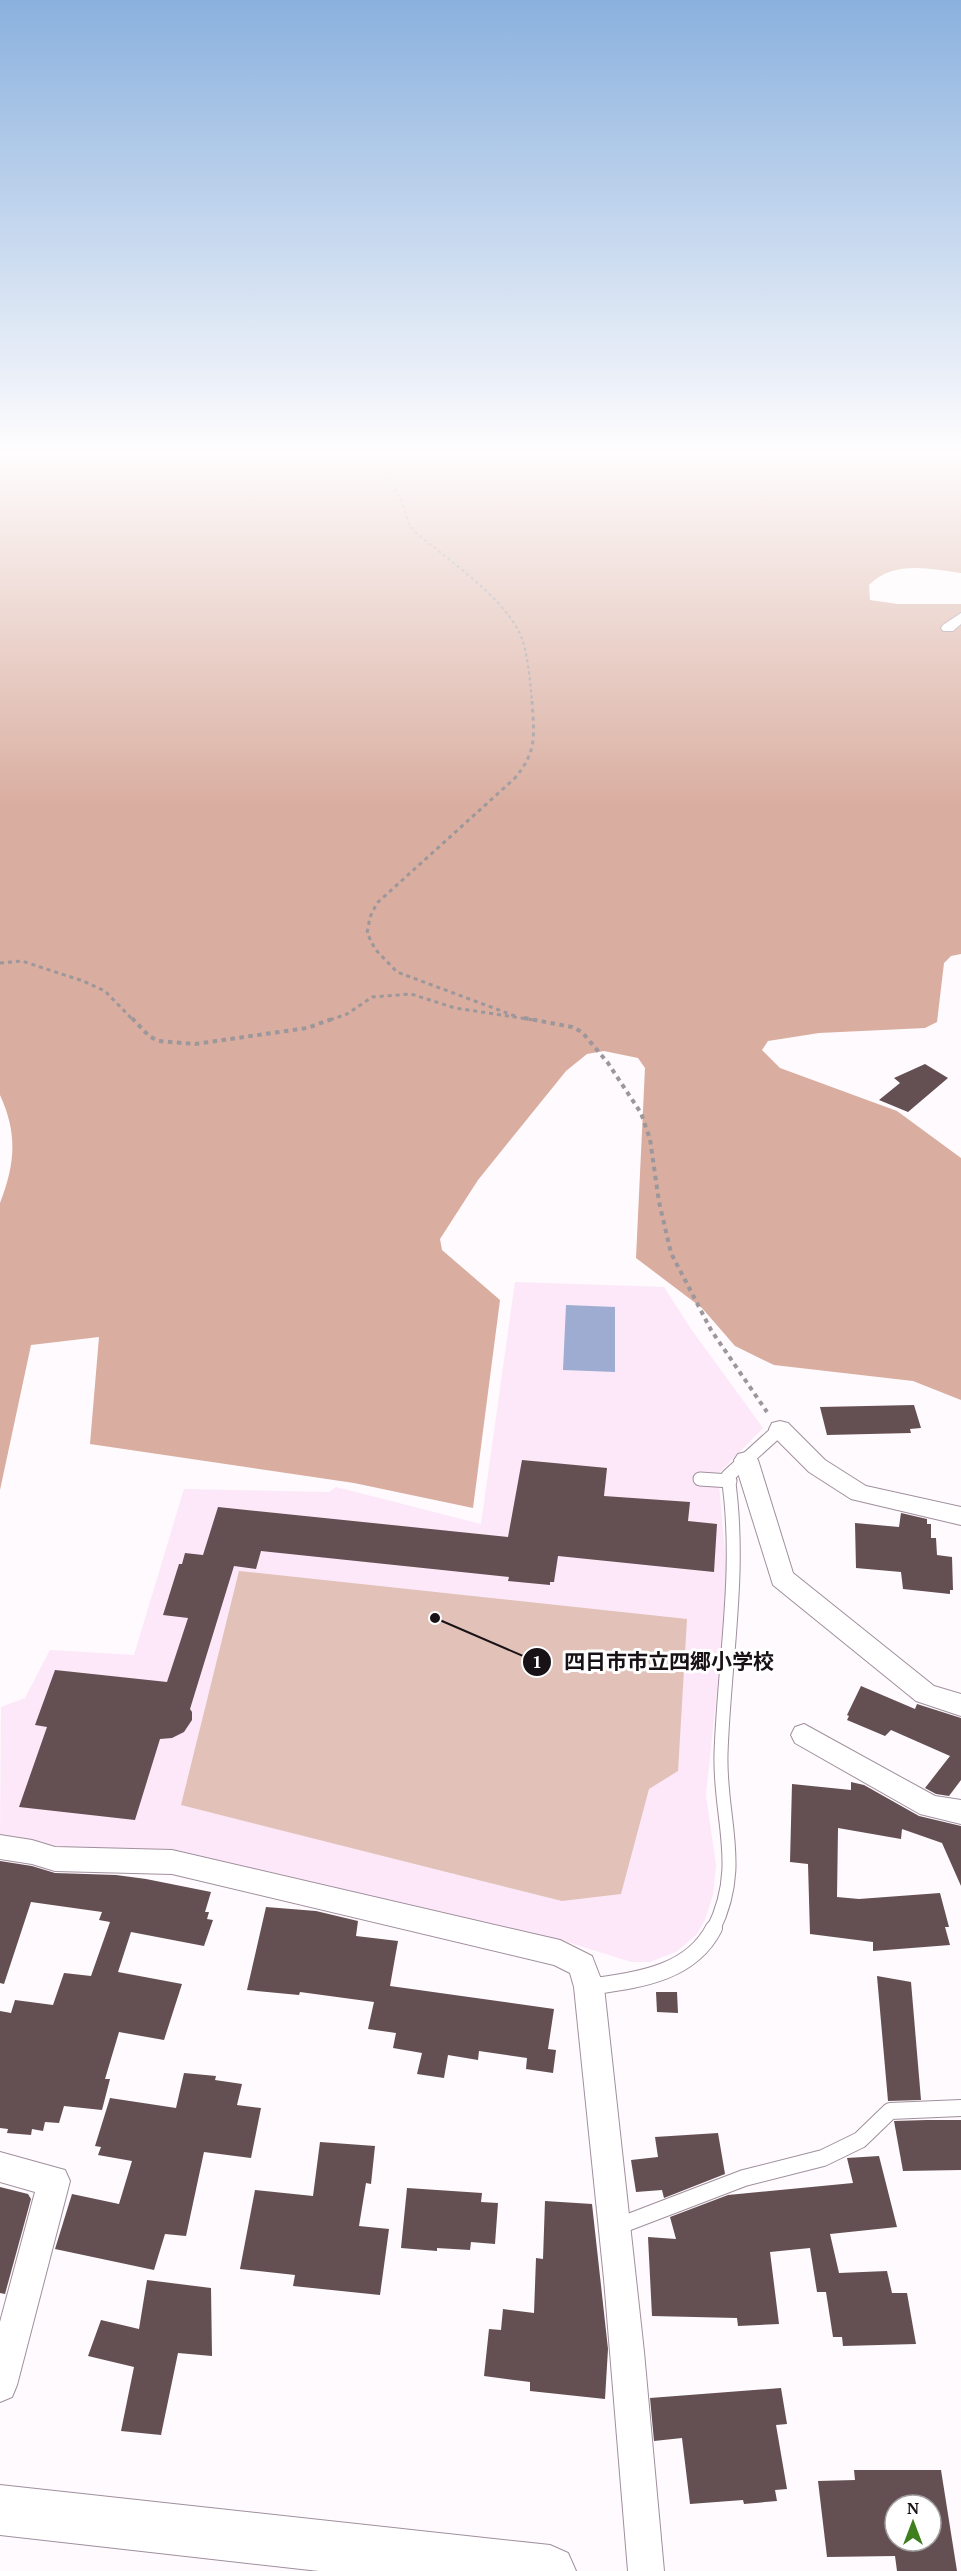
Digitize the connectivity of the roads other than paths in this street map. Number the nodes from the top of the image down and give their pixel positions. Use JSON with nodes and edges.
{"nodes":[{"id":1,"x":961,"y":617,"type":"edge"},
{"id":2,"x":948,"y":628,"type":"dead end"},
{"id":3,"x":780,"y":1429,"type":"joint"},
{"id":4,"x":746,"y":1460,"type":"junction"},
{"id":5,"x":700,"y":1479,"type":"dead end"},
{"id":6,"x":730,"y":1481,"type":"junction"},
{"id":7,"x":961,"y":1516,"type":"edge"},
{"id":8,"x":961,"y":1705,"type":"edge"},
{"id":9,"x":804,"y":1735,"type":"dead end"},
{"id":10,"x":961,"y":1812,"type":"edge"},
{"id":11,"x":0,"y":1847,"type":"edge"},
{"id":12,"x":589,"y":1987,"type":"junction"},
{"id":13,"x":961,"y":2108,"type":"edge"},
{"id":14,"x":0,"y":2167,"type":"edge"},
{"id":15,"x":616,"y":2227,"type":"junction"},
{"id":16,"x":0,"y":2385,"type":"edge"},
{"id":17,"x":0,"y":2510,"type":"edge"},
{"id":18,"x":550,"y":2571,"type":"edge"},
{"id":19,"x":646,"y":2571,"type":"edge"}],
"edges":[{"from":1,"to":2,"type":"street"},
{"from":3,"to":4,"type":"lane"},
{"from":3,"to":7,"type":"street"},
{"from":4,"to":6,"type":"lane"},
{"from":4,"to":8,"type":"street"},
{"from":5,"to":6,"type":"lane"},
{"from":6,"to":12,"type":"lane"},
{"from":9,"to":10,"type":"street"},
{"from":11,"to":12,"type":"street"},
{"from":12,"to":15,"type":"street"},
{"from":13,"to":15,"type":"lane"},
{"from":14,"to":16,"type":"street"},
{"from":15,"to":19,"type":"street"},
{"from":17,"to":18,"type":"street"}]}
